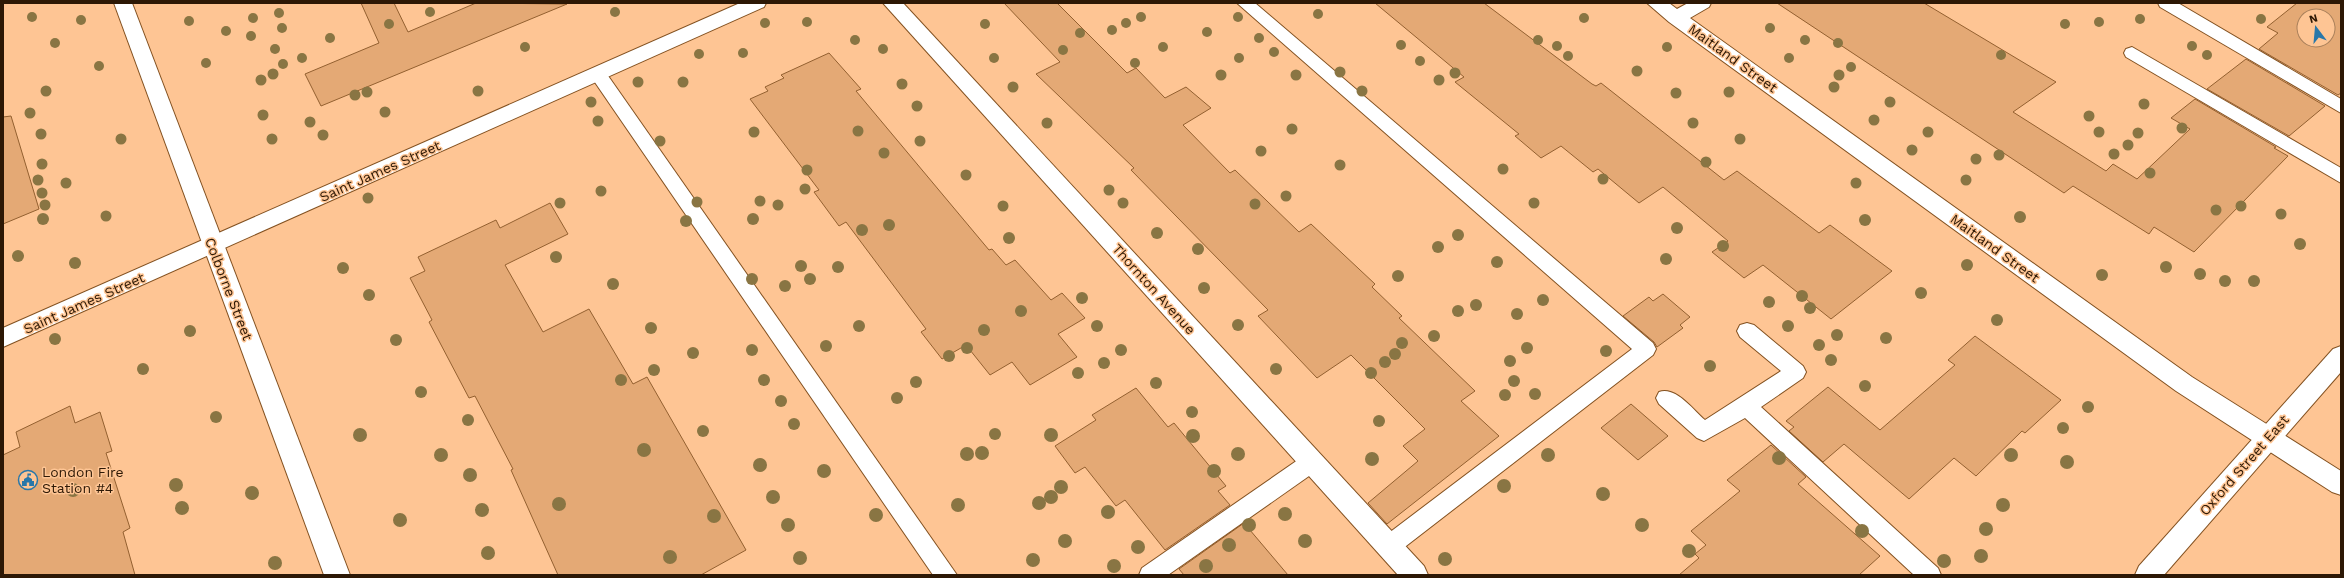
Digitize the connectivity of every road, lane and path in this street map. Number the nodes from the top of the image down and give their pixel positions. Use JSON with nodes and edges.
{"nodes":[{"id":1,"x":123,"y":3,"type":"edge"},
{"id":2,"x":757,"y":3,"type":"edge"},
{"id":3,"x":892,"y":3,"type":"edge"},
{"id":4,"x":1245,"y":3,"type":"edge"},
{"id":5,"x":1656,"y":3,"type":"edge"},
{"id":6,"x":1702,"y":3,"type":"edge"},
{"id":7,"x":2166,"y":3,"type":"edge"},
{"id":8,"x":1676,"y":18,"type":"junction"},
{"id":9,"x":2132,"y":53,"type":"dead end"},
{"id":10,"x":598,"y":74,"type":"junction"},
{"id":11,"x":2341,"y":107,"type":"edge"},
{"id":12,"x":2341,"y":176,"type":"edge"},
{"id":13,"x":213,"y":246,"type":"junction"},
{"id":14,"x":1747,"y":330,"type":"dead end"},
{"id":15,"x":3,"y":338,"type":"edge"},
{"id":16,"x":2341,"y":356,"type":"edge"},
{"id":17,"x":1666,"y":398,"type":"dead end"},
{"id":18,"x":1746,"y":406,"type":"junction"},
{"id":19,"x":2268,"y":438,"type":"junction"},
{"id":20,"x":1312,"y":462,"type":"junction"},
{"id":21,"x":2341,"y":484,"type":"edge"},
{"id":22,"x":1388,"y":546,"type":"junction"},
{"id":23,"x":337,"y":575,"type":"edge"},
{"id":24,"x":946,"y":575,"type":"edge"},
{"id":25,"x":1150,"y":575,"type":"edge"},
{"id":26,"x":1415,"y":575,"type":"edge"},
{"id":27,"x":1930,"y":575,"type":"edge"},
{"id":28,"x":2148,"y":575,"type":"edge"}],
"edges":[{"from":1,"to":13,"type":"street","name":"Colborne Street"},
{"from":2,"to":10,"type":"street","name":"Saint James Street"},
{"from":3,"to":20,"type":"street","name":"Thornton Avenue"},
{"from":4,"to":22,"type":"lane"},
{"from":5,"to":8,"type":"street","name":"Maitland Street"},
{"from":6,"to":8,"type":"street"},
{"from":7,"to":11,"type":"lane"},
{"from":8,"to":19,"type":"street","name":"Maitland Street"},
{"from":9,"to":12,"type":"lane"},
{"from":10,"to":13,"type":"street","name":"Saint James Street"},
{"from":10,"to":24,"type":"lane"},
{"from":13,"to":15,"type":"street","name":"Saint James Street"},
{"from":13,"to":23,"type":"street","name":"Colborne Street"},
{"from":14,"to":18,"type":"lane"},
{"from":16,"to":19,"type":"street","name":"Oxford Street East"},
{"from":17,"to":18,"type":"lane"},
{"from":18,"to":27,"type":"lane"},
{"from":19,"to":21,"type":"street","name":"Maitland Street"},
{"from":19,"to":28,"type":"street","name":"Oxford Street East"},
{"from":20,"to":22,"type":"street","name":"Thornton Avenue"},
{"from":20,"to":25,"type":"lane"},
{"from":22,"to":26,"type":"street","name":"Thornton Avenue"}]}
